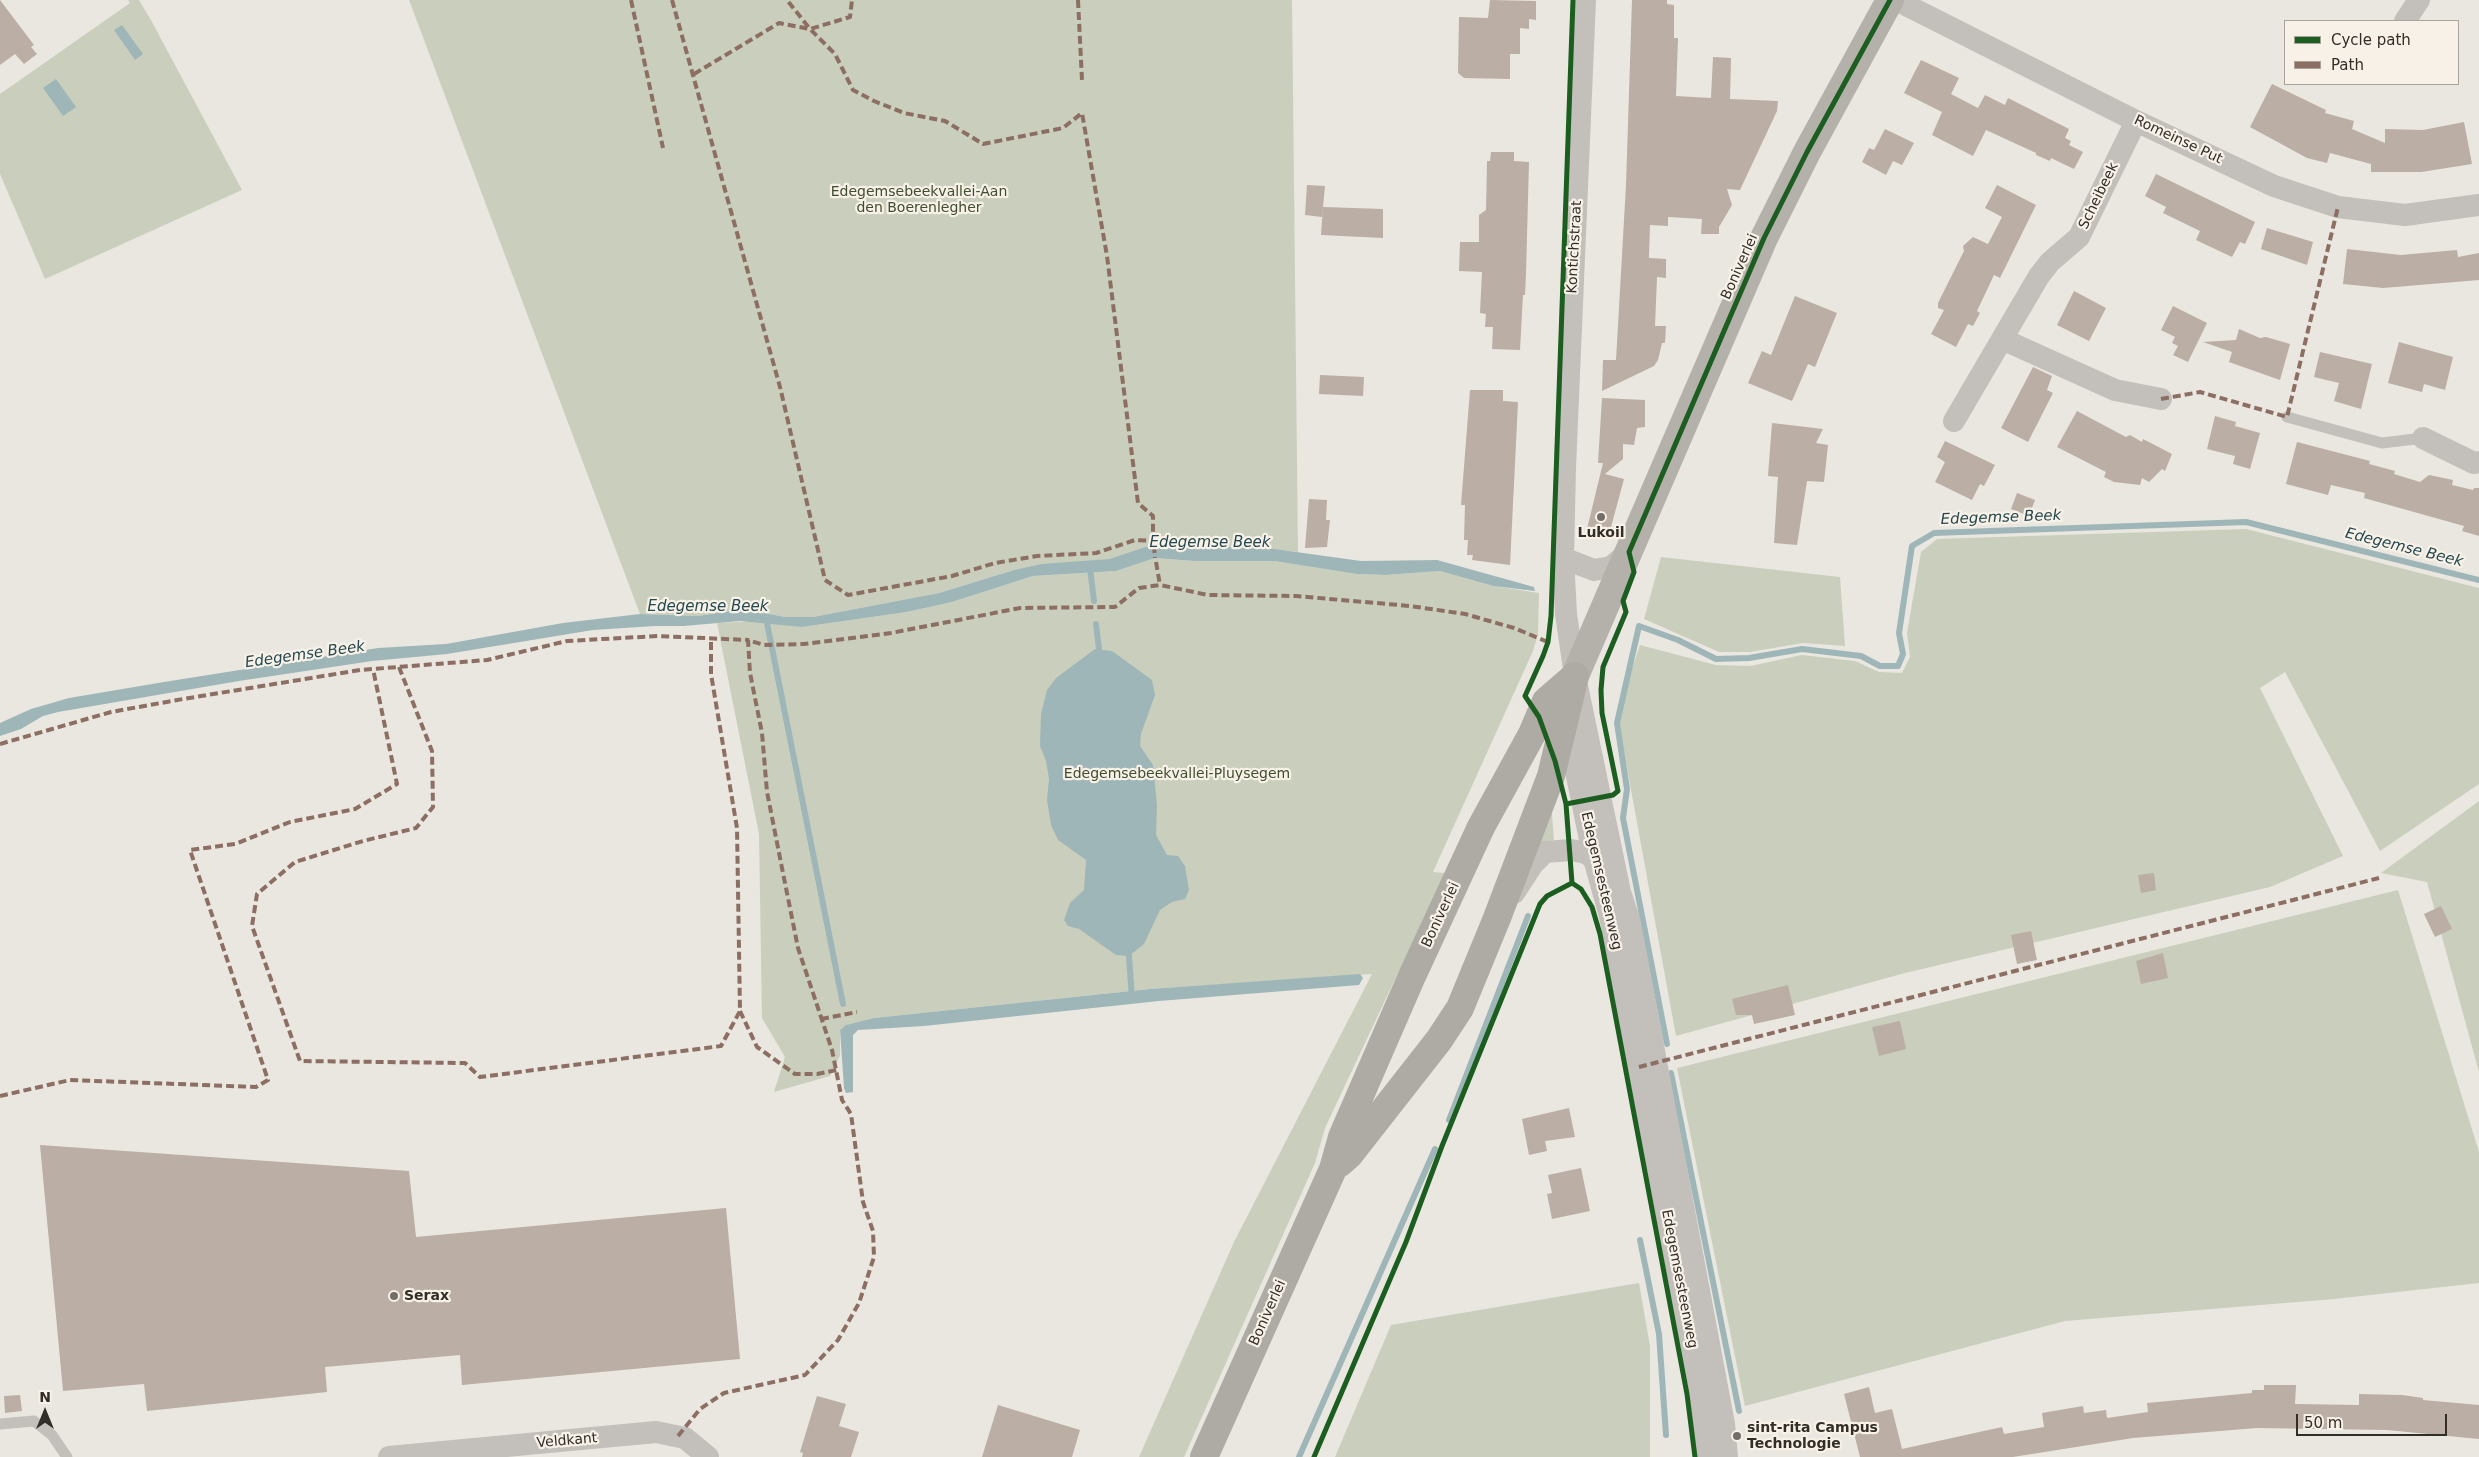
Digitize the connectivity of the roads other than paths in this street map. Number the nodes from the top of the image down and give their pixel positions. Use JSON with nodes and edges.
{"nodes":[{"id":1,"x":1585,"y":0,"type":"edge"},
{"id":2,"x":1890,"y":0,"type":"edge"},
{"id":3,"x":1896,"y":0,"type":"edge"},
{"id":4,"x":2419,"y":0,"type":"edge"},
{"id":5,"x":2406,"y":20,"type":"edge"},
{"id":6,"x":2136,"y":121,"type":"junction"},
{"id":7,"x":2479,"y":205,"type":"edge"},
{"id":8,"x":2002,"y":339,"type":"junction"},
{"id":9,"x":2161,"y":400,"type":"dead end"},
{"id":10,"x":2287,"y":417,"type":"dead end"},
{"id":11,"x":1954,"y":421,"type":"dead end"},
{"id":12,"x":2423,"y":438,"type":"joint"},
{"id":13,"x":2479,"y":462,"type":"edge"},
{"id":14,"x":1629,"y":552,"type":"junction"},
{"id":15,"x":1563,"y":558,"type":"junction"},
{"id":16,"x":1566,"y":614,"type":"junction"},
{"id":17,"x":1574,"y":676,"type":"junction"},
{"id":18,"x":1546,"y":701,"type":"junction"},
{"id":19,"x":1594,"y":860,"type":"junction"},
{"id":20,"x":1497,"y":918,"type":"junction"},
{"id":21,"x":1333,"y":1169,"type":"junction"},
{"id":22,"x":0,"y":1424,"type":"edge"},
{"id":23,"x":67,"y":1457,"type":"edge"},
{"id":24,"x":389,"y":1457,"type":"edge"},
{"id":25,"x":708,"y":1457,"type":"edge"},
{"id":26,"x":1204,"y":1457,"type":"edge"},
{"id":27,"x":1721,"y":1457,"type":"edge"}],
"edges":[{"from":1,"to":15,"type":"street","name":"Kontichstraat"},
{"from":2,"to":14,"type":"main road","name":"Boniverlei"},
{"from":3,"to":6,"type":"street","name":"Romeinse Put"},
{"from":4,"to":5,"type":"street"},
{"from":6,"to":7,"type":"street","name":"Romeinse Put"},
{"from":6,"to":8,"type":"street","name":"Scheibeek"},
{"from":8,"to":9,"type":"street"},
{"from":8,"to":11,"type":"street","name":"Scheibeek"},
{"from":10,"to":12,"type":"lane"},
{"from":12,"to":13,"type":"street"},
{"from":14,"to":15,"type":"street"},
{"from":14,"to":17,"type":"main road","name":"Boniverlei"},
{"from":15,"to":16,"type":"street","name":"Kontichstraat"},
{"from":16,"to":17,"type":"street","name":"Kontichstraat"},
{"from":16,"to":18,"type":"street","name":"Kontichstraat"},
{"from":17,"to":18,"type":"highway","name":"Boniverlei"},
{"from":17,"to":19,"type":"street","name":"Edegemsesteenweg"},
{"from":17,"to":20,"type":"highway","name":"Boniverlei"},
{"from":17,"to":27,"type":"street","name":"Edegemsesteenweg"},
{"from":18,"to":21,"type":"highway","name":"Boniverlei"},
{"from":19,"to":20,"type":"street","name":"Boniverlei"},
{"from":19,"to":27,"type":"street","name":"Edegemsesteenweg"},
{"from":20,"to":21,"type":"highway","name":"Boniverlei"},
{"from":21,"to":26,"type":"highway","name":"Boniverlei"},
{"from":22,"to":23,"type":"lane"},
{"from":24,"to":25,"type":"street","name":"Veldkant"}]}
